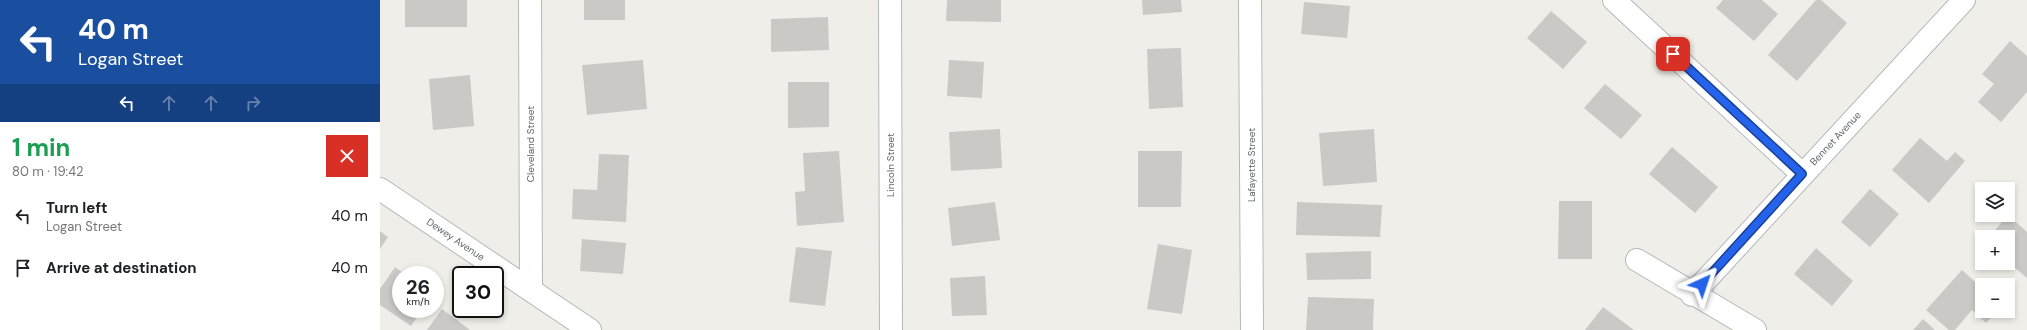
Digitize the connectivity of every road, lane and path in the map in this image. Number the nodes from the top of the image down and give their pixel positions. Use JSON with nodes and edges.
{"nodes":[{"id":1,"x":530,"y":0,"type":"edge"},
{"id":2,"x":890,"y":0,"type":"edge"},
{"id":3,"x":1250,"y":0,"type":"edge"},
{"id":4,"x":1614,"y":0,"type":"edge"},
{"id":5,"x":1964,"y":0,"type":"edge"},
{"id":6,"x":1802,"y":174,"type":"junction"},
{"id":7,"x":380,"y":189,"type":"edge"},
{"id":8,"x":1637,"y":260,"type":"dead end"},
{"id":9,"x":531,"y":289,"type":"junction"},
{"id":10,"x":1692,"y":295,"type":"junction"},
{"id":11,"x":590,"y":330,"type":"edge"},
{"id":12,"x":891,"y":330,"type":"edge"},
{"id":13,"x":1252,"y":330,"type":"edge"},
{"id":14,"x":1755,"y":330,"type":"edge"}],
"edges":[{"from":1,"to":9,"type":"street","name":"Cleveland Street"},
{"from":2,"to":12,"type":"street","name":"Lincoln Street"},
{"from":3,"to":13,"type":"street","name":"Lafayette Street"},
{"from":4,"to":6,"type":"street"},
{"from":5,"to":6,"type":"street","name":"Bennet Avenue"},
{"from":6,"to":10,"type":"street","name":"Bennet Avenue"},
{"from":7,"to":9,"type":"street","name":"Dewey Avenue"},
{"from":8,"to":10,"type":"street"},
{"from":9,"to":11,"type":"street","name":"Dewey Avenue"},
{"from":10,"to":14,"type":"street"}]}
